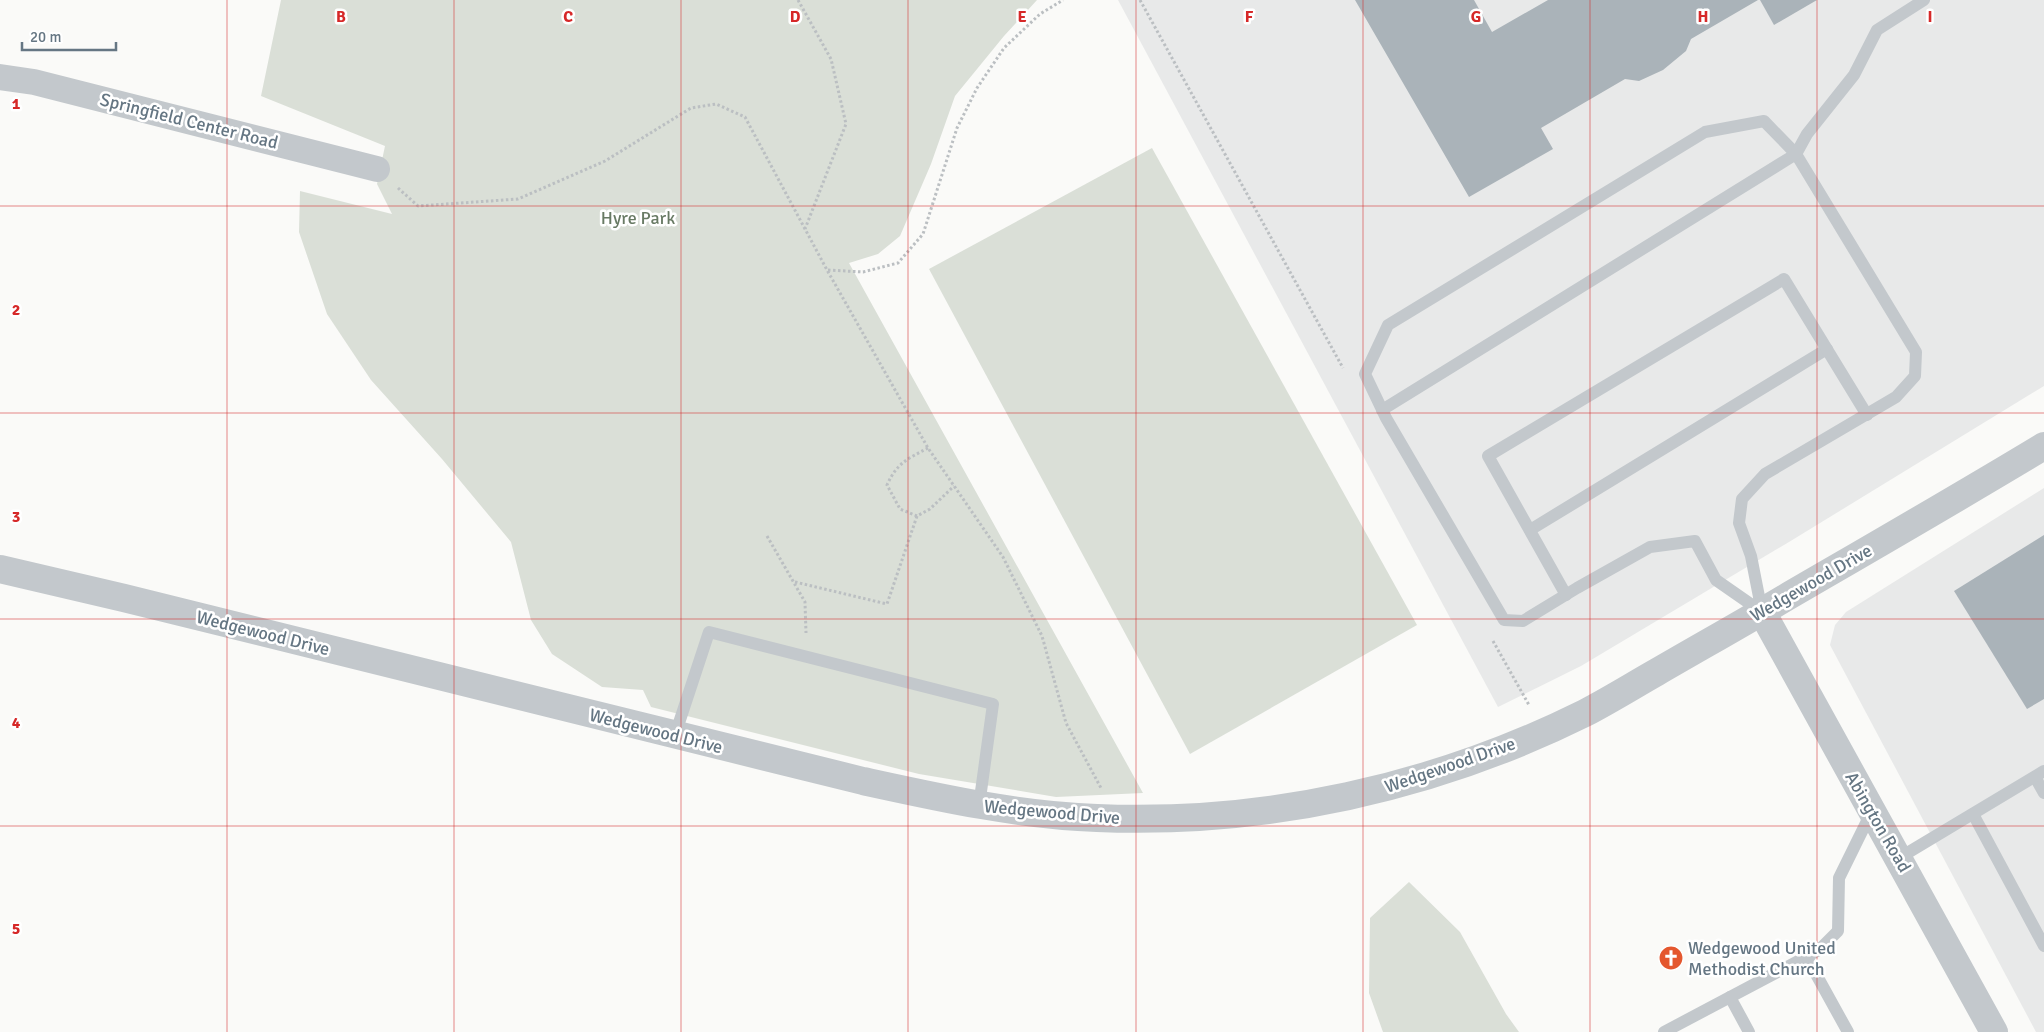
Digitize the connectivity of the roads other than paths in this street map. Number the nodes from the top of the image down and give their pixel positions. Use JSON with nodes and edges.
{"nodes":[{"id":1,"x":1924,"y":0,"type":"edge"},
{"id":2,"x":0,"y":77,"type":"edge"},
{"id":3,"x":1796,"y":154,"type":"junction"},
{"id":4,"x":377,"y":169,"type":"road end"},
{"id":5,"x":1827,"y":349,"type":"junction"},
{"id":6,"x":1382,"y":410,"type":"junction"},
{"id":7,"x":1867,"y":415,"type":"junction"},
{"id":8,"x":2044,"y":446,"type":"edge"},
{"id":9,"x":1530,"y":530,"type":"junction"},
{"id":10,"x":0,"y":570,"type":"edge"},
{"id":11,"x":1566,"y":595,"type":"junction"},
{"id":12,"x":1762,"y":612,"type":"junction"},
{"id":13,"x":675,"y":735,"type":"junction"},
{"id":14,"x":2040,"y":774,"type":"edge"},
{"id":15,"x":2044,"y":793,"type":"edge"},
{"id":16,"x":979,"y":806,"type":"junction"},
{"id":17,"x":1872,"y":813,"type":"junction"},
{"id":18,"x":1973,"y":814,"type":"junction"},
{"id":19,"x":1899,"y":858,"type":"junction"},
{"id":20,"x":2044,"y":946,"type":"edge"},
{"id":21,"x":1806,"y":956,"type":"junction"},
{"id":22,"x":1730,"y":997,"type":"junction"},
{"id":23,"x":1664,"y":1032,"type":"edge"},
{"id":24,"x":1749,"y":1032,"type":"edge"},
{"id":25,"x":1848,"y":1032,"type":"edge"},
{"id":26,"x":1994,"y":1032,"type":"edge"}],
"edges":[{"from":1,"to":3,"type":"lane"},
{"from":2,"to":4,"type":"street","name":"Springfield Center Road"},
{"from":3,"to":6,"type":"lane"},
{"from":3,"to":6,"type":"lane"},
{"from":3,"to":7,"type":"lane"},
{"from":5,"to":7,"type":"lane"},
{"from":5,"to":9,"type":"lane"},
{"from":5,"to":9,"type":"lane"},
{"from":6,"to":11,"type":"lane"},
{"from":7,"to":12,"type":"lane"},
{"from":8,"to":12,"type":"street","name":"Wedgewood Drive"},
{"from":9,"to":11,"type":"lane"},
{"from":10,"to":13,"type":"street","name":"Wedgewood Drive"},
{"from":11,"to":12,"type":"lane"},
{"from":12,"to":16,"type":"street","name":"Wedgewood Drive"},
{"from":12,"to":17,"type":"street","name":"Abington Road"},
{"from":13,"to":16,"type":"street","name":"Wedgewood Drive"},
{"from":13,"to":16,"type":"lane"},
{"from":14,"to":15,"type":"lane"},
{"from":14,"to":18,"type":"lane"},
{"from":17,"to":19,"type":"street","name":"Abington Road"},
{"from":17,"to":21,"type":"lane"},
{"from":18,"to":19,"type":"lane"},
{"from":18,"to":20,"type":"lane"},
{"from":19,"to":26,"type":"street","name":"Abington Road"},
{"from":21,"to":22,"type":"lane"},
{"from":21,"to":25,"type":"lane"},
{"from":22,"to":23,"type":"lane"},
{"from":22,"to":24,"type":"lane"}]}
